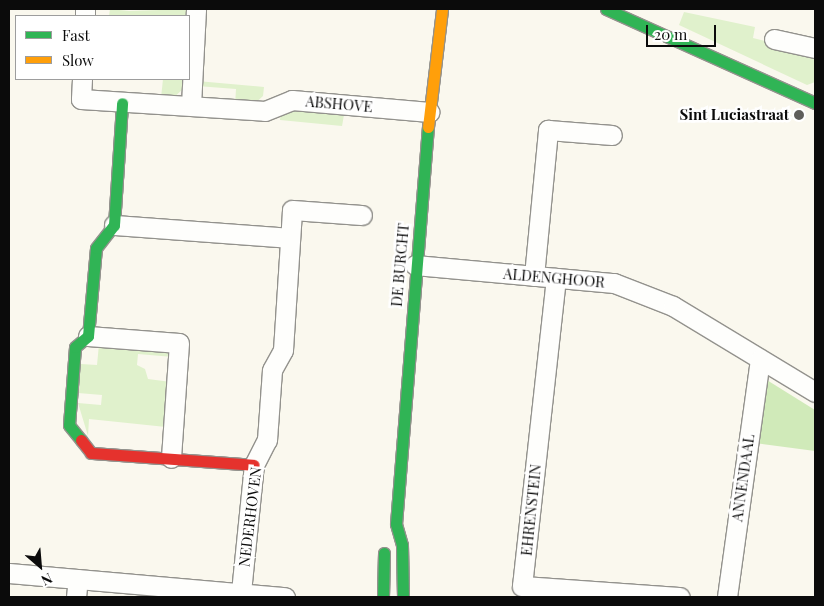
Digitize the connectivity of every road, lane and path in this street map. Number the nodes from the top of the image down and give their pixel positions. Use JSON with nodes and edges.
{"nodes":[{"id":1,"x":196,"y":9,"type":"edge"},
{"id":2,"x":442,"y":9,"type":"edge"},
{"id":3,"x":597,"y":9,"type":"edge"},
{"id":4,"x":608,"y":10,"type":"edge"},
{"id":5,"x":774,"y":39,"type":"dead end"},
{"id":6,"x":815,"y":48,"type":"edge"},
{"id":7,"x":82,"y":80,"type":"edge"},
{"id":8,"x":122,"y":103,"type":"junction"},
{"id":9,"x":815,"y":103,"type":"edge"},
{"id":10,"x":191,"y":105,"type":"junction"},
{"id":11,"x":429,"y":112,"type":"junction"},
{"id":12,"x":612,"y":135,"type":"dead end"},
{"id":13,"x":362,"y":215,"type":"dead end"},
{"id":14,"x":114,"y":225,"type":"junction"},
{"id":15,"x":288,"y":238,"type":"junction"},
{"id":16,"x":415,"y":265,"type":"junction"},
{"id":17,"x":534,"y":276,"type":"junction"},
{"id":18,"x":556,"y":278,"type":"junction"},
{"id":19,"x":88,"y":336,"type":"junction"},
{"id":20,"x":760,"y":359,"type":"junction"},
{"id":21,"x":815,"y":392,"type":"edge"},
{"id":22,"x":171,"y":458,"type":"junction"},
{"id":23,"x":254,"y":465,"type":"junction"},
{"id":24,"x":396,"y":524,"type":"junction"},
{"id":25,"x":9,"y":573,"type":"edge"},
{"id":26,"x":77,"y":588,"type":"edge"},
{"id":27,"x":241,"y":592,"type":"junction"},
{"id":28,"x":285,"y":597,"type":"edge"},
{"id":29,"x":383,"y":597,"type":"edge"},
{"id":30,"x":403,"y":597,"type":"edge"},
{"id":31,"x":680,"y":597,"type":"edge"},
{"id":32,"x":727,"y":597,"type":"edge"}],
"edges":[{"from":1,"to":10,"type":"street"},
{"from":2,"to":11,"type":"street","name":"DE BURCHT"},
{"from":3,"to":4,"type":"street"},
{"from":4,"to":9,"type":"street"},
{"from":5,"to":6,"type":"street"},
{"from":7,"to":8,"type":"street","name":"ABSHOVE"},
{"from":8,"to":10,"type":"street","name":"ABSHOVE"},
{"from":8,"to":14,"type":"street"},
{"from":10,"to":11,"type":"street","name":"ABSHOVE"},
{"from":11,"to":16,"type":"street","name":"DE BURCHT"},
{"from":12,"to":17,"type":"street"},
{"from":13,"to":15,"type":"street","name":"NEDERHOVEN"},
{"from":14,"to":15,"type":"street"},
{"from":14,"to":19,"type":"street"},
{"from":15,"to":23,"type":"street","name":"NEDERHOVEN"},
{"from":16,"to":17,"type":"street","name":"ALDENGHOOR"},
{"from":16,"to":24,"type":"street","name":"DE BURCHT"},
{"from":17,"to":18,"type":"street","name":"ALDENGHOOR"},
{"from":18,"to":20,"type":"street","name":"ALDENGHOOR"},
{"from":18,"to":31,"type":"street","name":"EHRENSTEIN"},
{"from":19,"to":22,"type":"street"},
{"from":19,"to":22,"type":"street"},
{"from":20,"to":21,"type":"street","name":"ALDENGHOOR"},
{"from":20,"to":32,"type":"street","name":"ANNENDAAL"},
{"from":22,"to":23,"type":"street"},
{"from":23,"to":27,"type":"street","name":"NEDERHOVEN"},
{"from":24,"to":29,"type":"street","name":"DE BURCHT"},
{"from":24,"to":30,"type":"street","name":"DE BURCHT"},
{"from":25,"to":26,"type":"street"},
{"from":26,"to":27,"type":"street"},
{"from":27,"to":28,"type":"street"}]}
